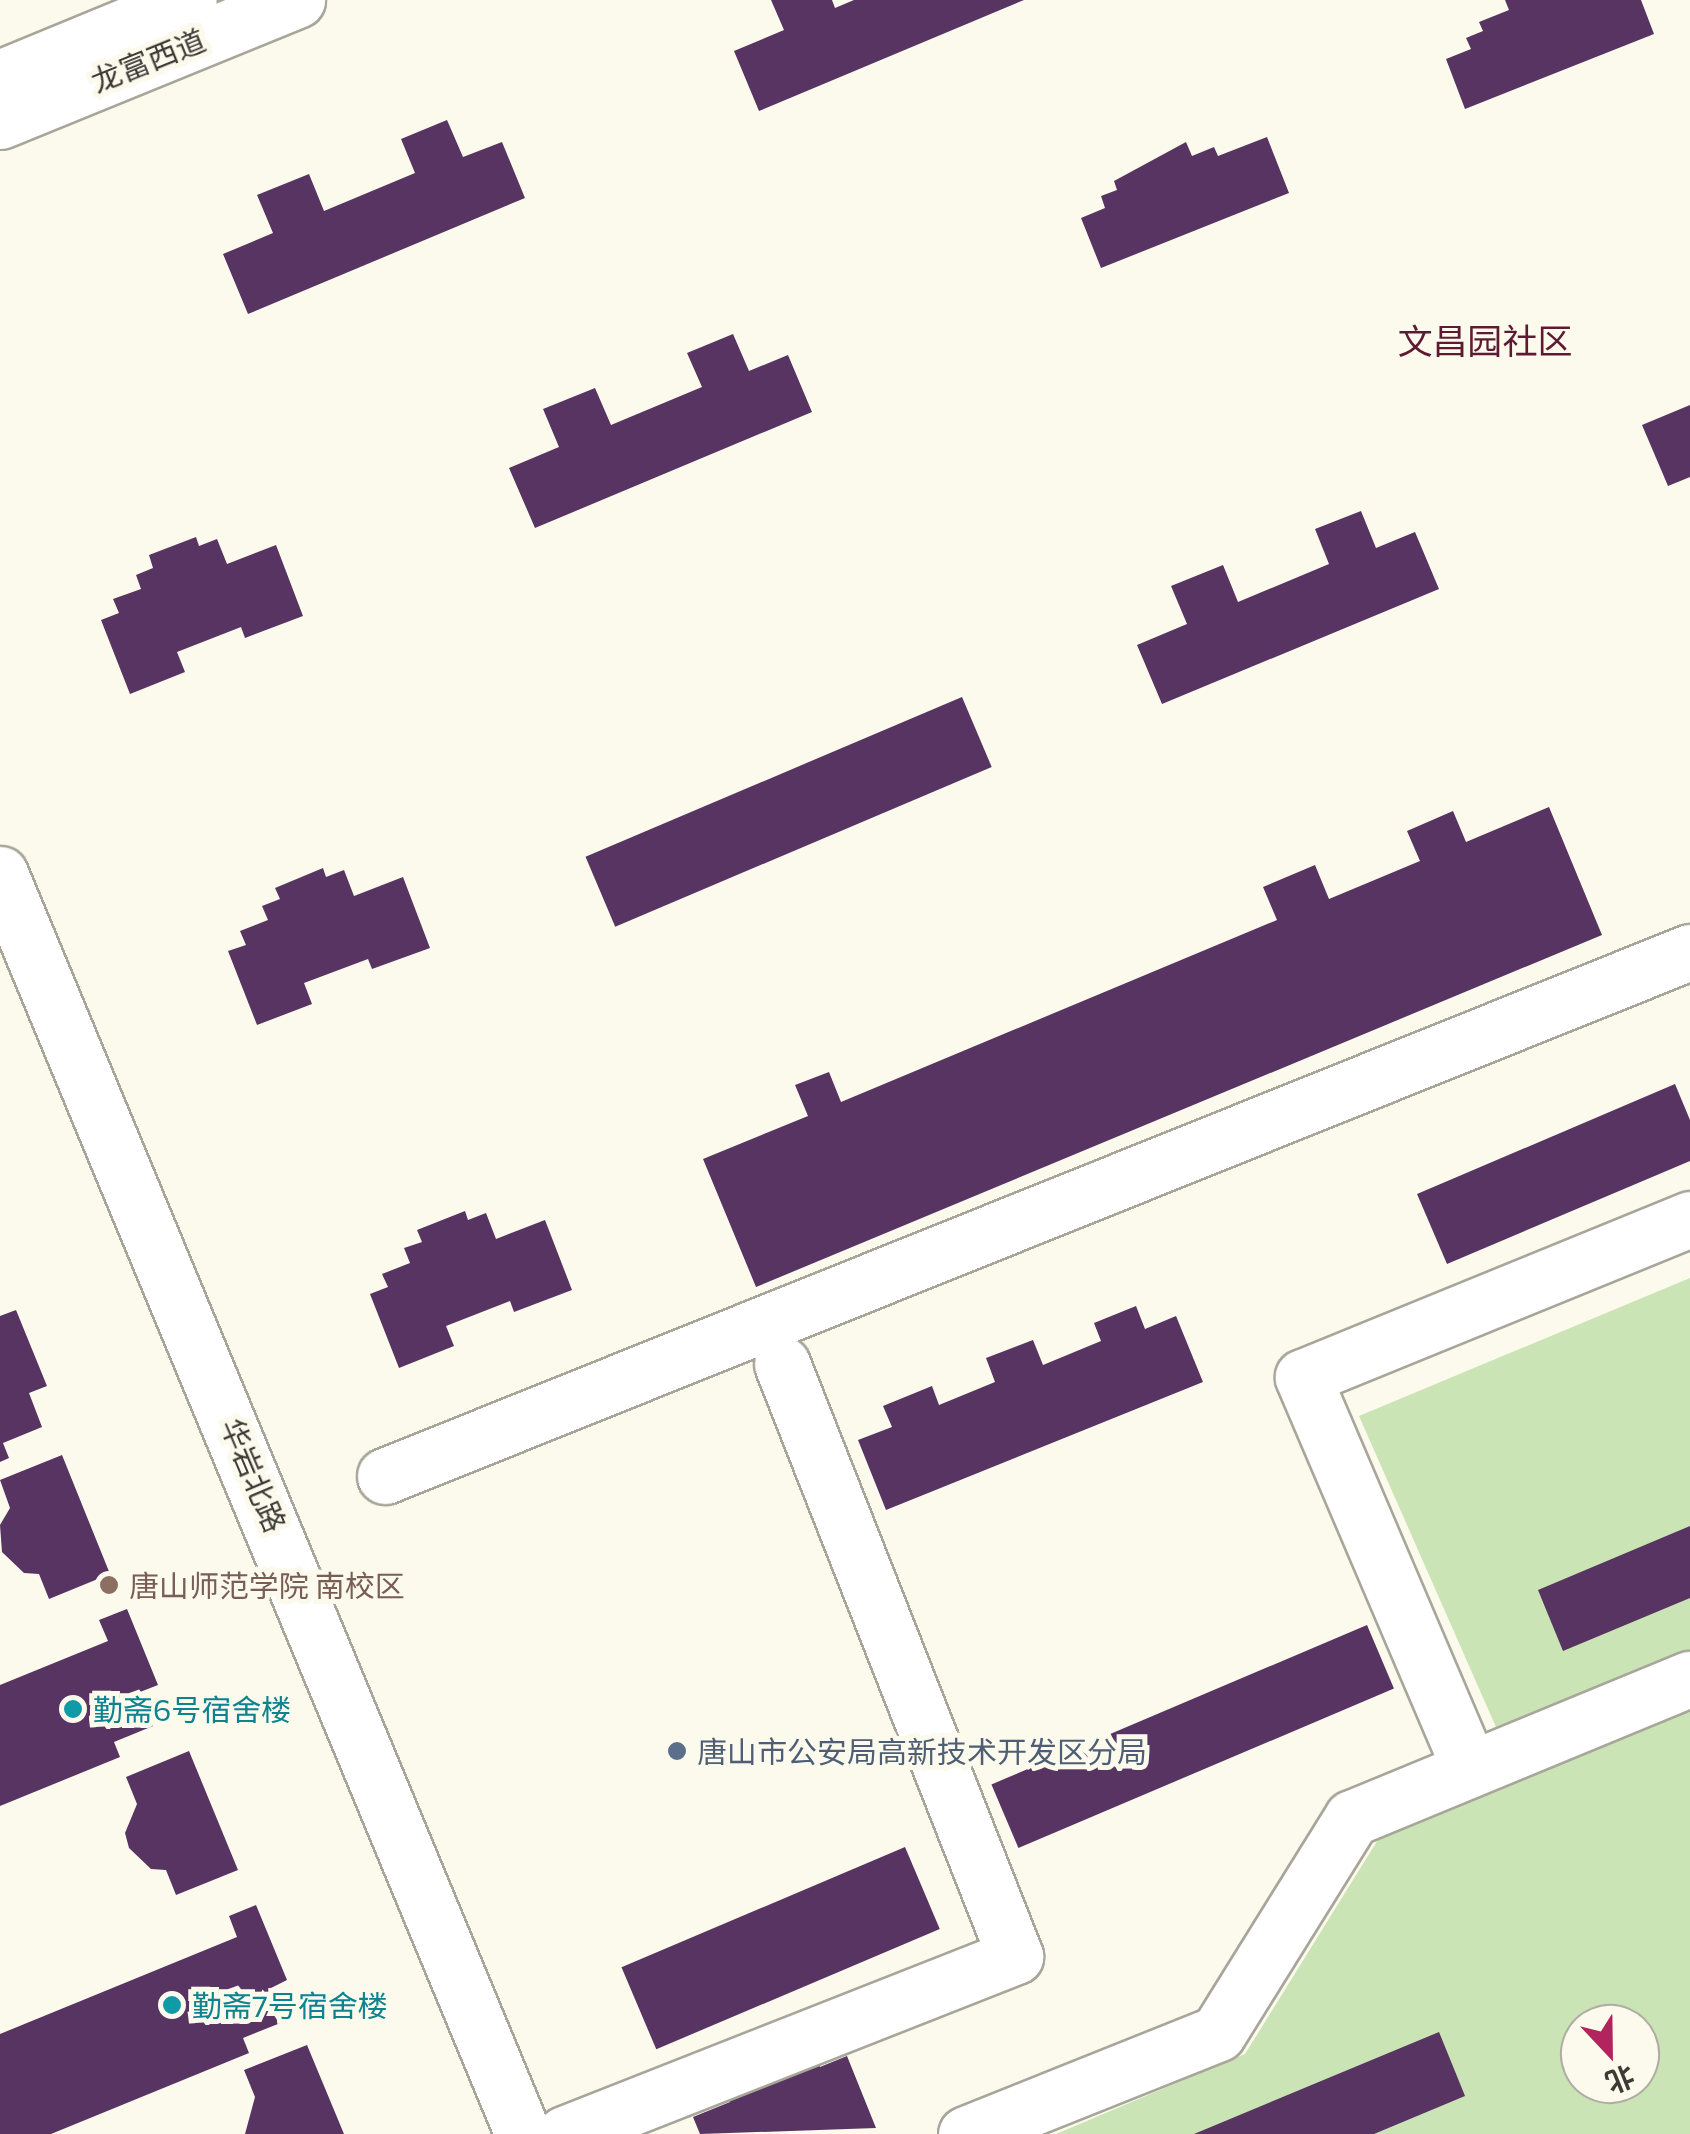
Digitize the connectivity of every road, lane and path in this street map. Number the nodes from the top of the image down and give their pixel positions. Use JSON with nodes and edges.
{"nodes":[{"id":1,"x":189,"y":0,"type":"edge"},
{"id":2,"x":296,"y":0,"type":"edge"},
{"id":3,"x":0,"y":78,"type":"edge"},
{"id":4,"x":0,"y":121,"type":"edge"},
{"id":5,"x":0,"y":874,"type":"edge"},
{"id":6,"x":1690,"y":952,"type":"edge"},
{"id":7,"x":1690,"y":1219,"type":"edge"},
{"id":8,"x":782,"y":1364,"type":"dead end"},
{"id":9,"x":385,"y":1476,"type":"dead end"},
{"id":10,"x":1690,"y":1679,"type":"edge"},
{"id":11,"x":1470,"y":1768,"type":"junction"},
{"id":12,"x":523,"y":2134,"type":"edge"},
{"id":13,"x":564,"y":2134,"type":"edge"},
{"id":14,"x":966,"y":2134,"type":"edge"}],
"edges":[{"from":1,"to":3,"type":"street","name":"龙富西道"},
{"from":2,"to":4,"type":"street","name":"龙富西道"},
{"from":5,"to":12,"type":"street","name":"华岩北路"},
{"from":6,"to":9,"type":"street"},
{"from":7,"to":11,"type":"street"},
{"from":8,"to":13,"type":"street"},
{"from":10,"to":11,"type":"street"},
{"from":11,"to":14,"type":"street"}]}
